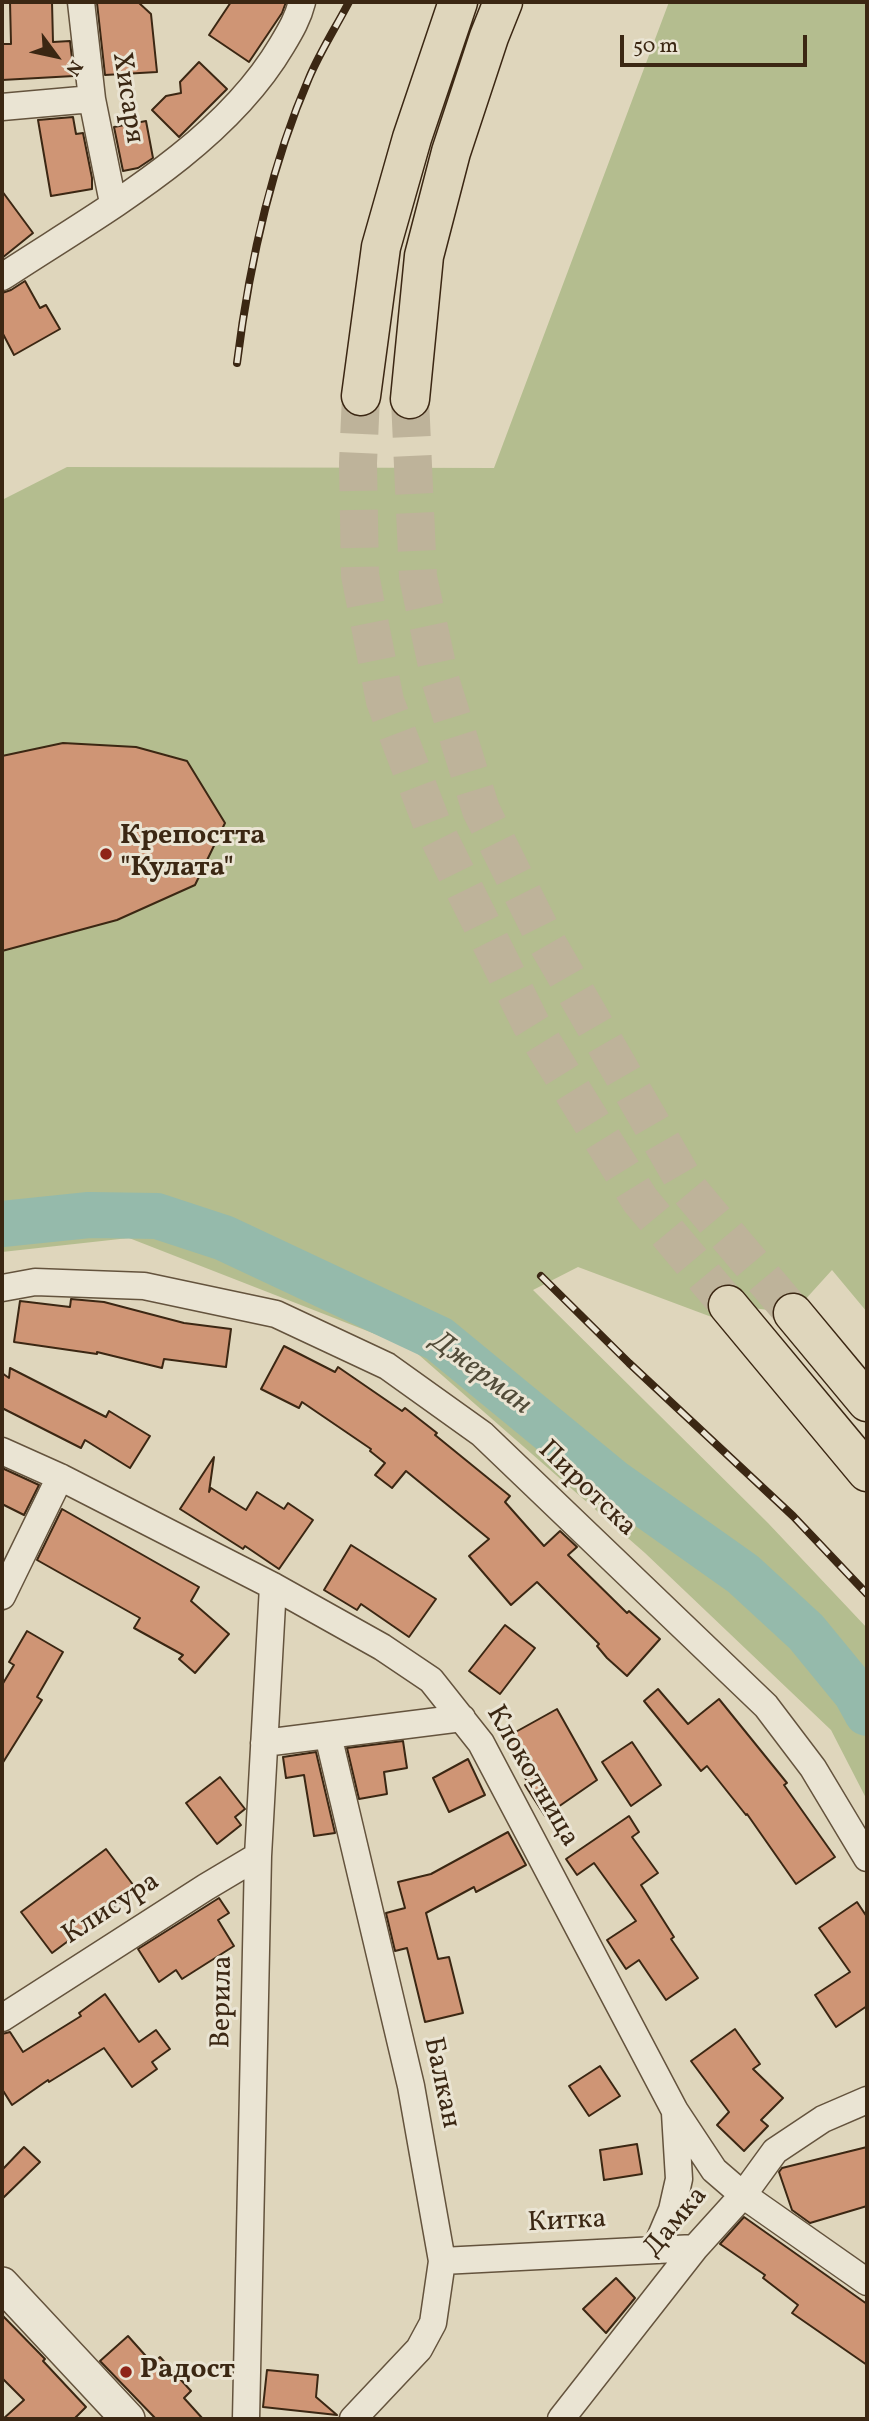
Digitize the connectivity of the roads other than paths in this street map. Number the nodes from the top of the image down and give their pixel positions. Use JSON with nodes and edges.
{"nodes":[{"id":1,"x":81,"y":2,"type":"edge"},
{"id":2,"x":302,"y":2,"type":"edge"},
{"id":3,"x":458,"y":2,"type":"edge"},
{"id":4,"x":503,"y":2,"type":"edge"},
{"id":5,"x":92,"y":99,"type":"junction"},
{"id":6,"x":2,"y":107,"type":"edge"},
{"id":7,"x":113,"y":203,"type":"junction"},
{"id":8,"x":2,"y":277,"type":"edge"},
{"id":9,"x":361,"y":396,"type":"tunnel mouth"},
{"id":10,"x":410,"y":399,"type":"tunnel mouth"},
{"id":11,"x":2,"y":1288,"type":"edge"},
{"id":12,"x":728,"y":1305,"type":"tunnel mouth"},
{"id":13,"x":793,"y":1312,"type":"tunnel mouth"},
{"id":14,"x":867,"y":1402,"type":"edge"},
{"id":15,"x":2,"y":1451,"type":"edge"},
{"id":16,"x":867,"y":1472,"type":"edge"},
{"id":17,"x":60,"y":1477,"type":"junction"},
{"id":18,"x":273,"y":1586,"type":"junction"},
{"id":19,"x":2,"y":1596,"type":"edge"},
{"id":20,"x":462,"y":1718,"type":"junction"},
{"id":21,"x":328,"y":1735,"type":"junction"},
{"id":22,"x":264,"y":1743,"type":"junction"},
{"id":23,"x":258,"y":1856,"type":"junction"},
{"id":24,"x":867,"y":1858,"type":"edge"},
{"id":25,"x":2,"y":2018,"type":"edge"},
{"id":26,"x":867,"y":2100,"type":"edge"},
{"id":27,"x":675,"y":2111,"type":"junction"},
{"id":28,"x":743,"y":2195,"type":"junction"},
{"id":29,"x":695,"y":2248,"type":"junction"},
{"id":30,"x":655,"y":2250,"type":"junction"},
{"id":31,"x":442,"y":2261,"type":"junction"},
{"id":32,"x":867,"y":2282,"type":"edge"},
{"id":33,"x":2,"y":2284,"type":"edge"},
{"id":34,"x":575,"y":2415,"type":"edge"},
{"id":35,"x":128,"y":2419,"type":"edge"},
{"id":36,"x":246,"y":2419,"type":"edge"},
{"id":37,"x":353,"y":2419,"type":"edge"}],
"edges":[{"from":1,"to":5,"type":"street","name":"Хисаря"},
{"from":2,"to":7,"type":"street"},
{"from":3,"to":9,"type":"main road"},
{"from":4,"to":10,"type":"main road"},
{"from":5,"to":6,"type":"street"},
{"from":5,"to":7,"type":"street","name":"Хисаря"},
{"from":7,"to":8,"type":"street"},
{"from":11,"to":24,"type":"street","name":"Пиротска"},
{"from":12,"to":16,"type":"main road"},
{"from":13,"to":14,"type":"main road"},
{"from":15,"to":17,"type":"street","name":"Клокотница"},
{"from":17,"to":18,"type":"street","name":"Клокотница"},
{"from":17,"to":19,"type":"street"},
{"from":18,"to":20,"type":"street","name":"Клокотница"},
{"from":18,"to":22,"type":"street","name":"Верила"},
{"from":20,"to":21,"type":"street"},
{"from":20,"to":27,"type":"street","name":"Клокотница"},
{"from":21,"to":22,"type":"street"},
{"from":21,"to":31,"type":"street","name":"Балкан"},
{"from":22,"to":23,"type":"street","name":"Верила"},
{"from":23,"to":25,"type":"street","name":"Клисура"},
{"from":23,"to":36,"type":"street","name":"Верила"},
{"from":26,"to":28,"type":"street","name":"Дамка"},
{"from":27,"to":28,"type":"street","name":"Клокотница"},
{"from":27,"to":30,"type":"street"},
{"from":28,"to":29,"type":"street","name":"Дамка"},
{"from":28,"to":32,"type":"street","name":"Клокотница"},
{"from":29,"to":30,"type":"street","name":"Китка"},
{"from":29,"to":34,"type":"street","name":"Дамка"},
{"from":30,"to":31,"type":"street","name":"Китка"},
{"from":31,"to":37,"type":"street","name":"Балкан"},
{"from":33,"to":35,"type":"street"}]}
